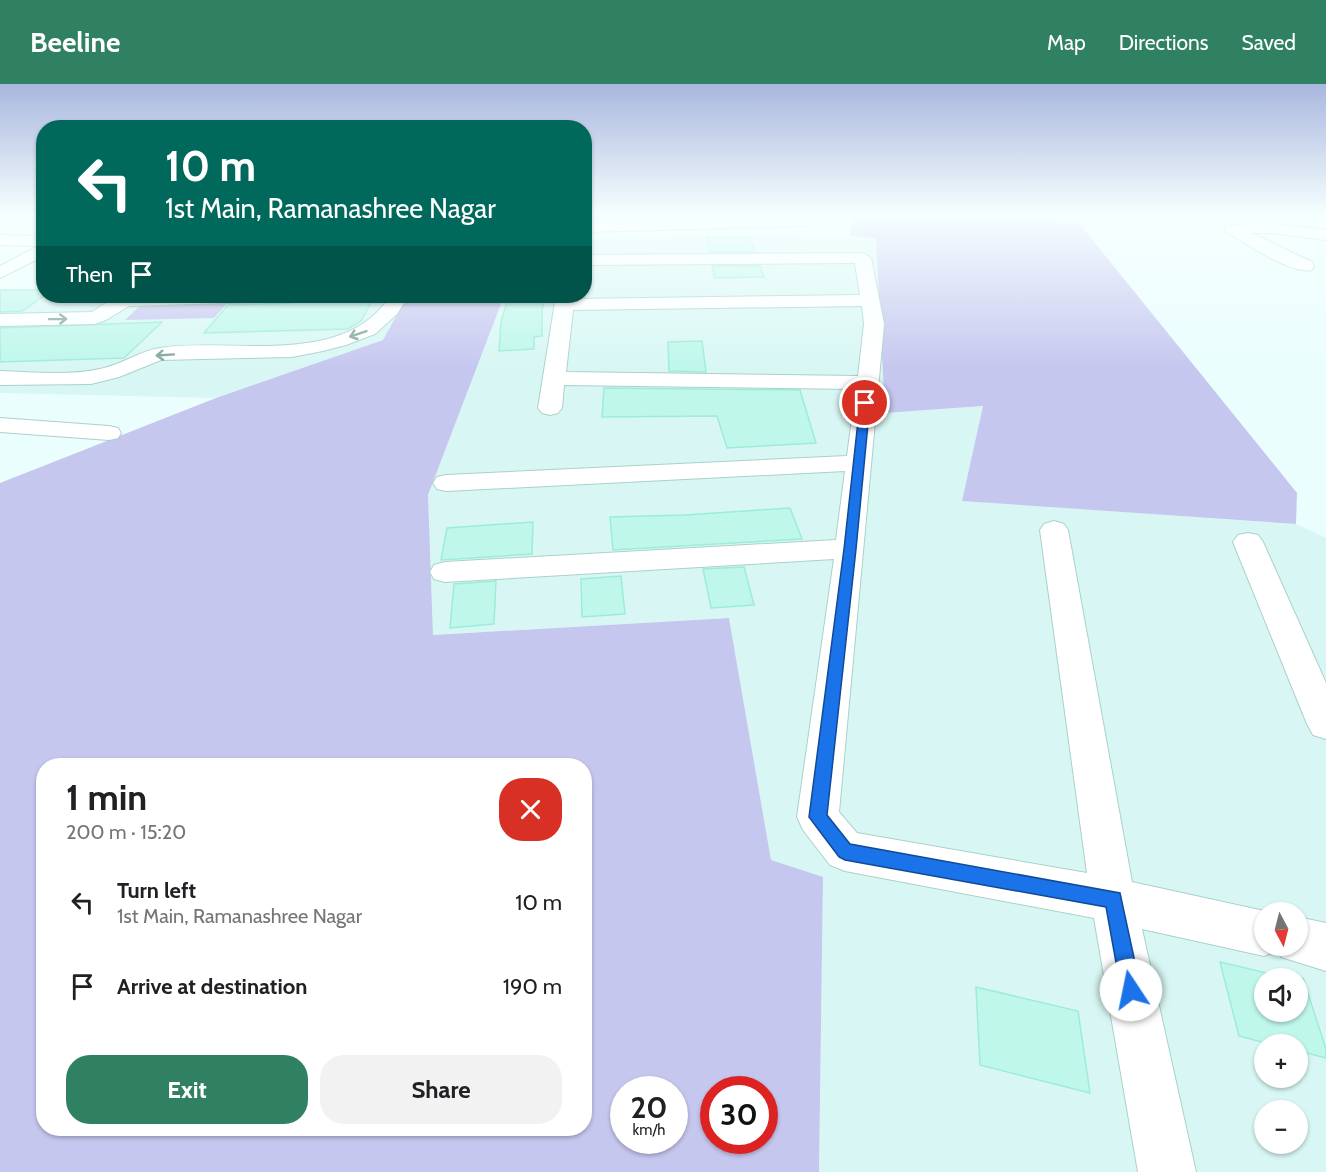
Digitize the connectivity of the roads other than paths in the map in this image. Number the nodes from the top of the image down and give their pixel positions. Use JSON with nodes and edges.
{"nodes":[{"id":1,"x":864,"y":267,"type":"edge"},
{"id":2,"x":2,"y":272,"type":"edge"},
{"id":3,"x":33,"y":272,"type":"dead end"},
{"id":4,"x":592,"y":300,"type":"edge"},
{"id":5,"x":870,"y":300,"type":"junction"},
{"id":6,"x":118,"y":303,"type":"edge"},
{"id":7,"x":393,"y":303,"type":"edge"},
{"id":8,"x":565,"y":303,"type":"edge"},
{"id":9,"x":0,"y":320,"type":"edge"},
{"id":10,"x":0,"y":378,"type":"edge"},
{"id":11,"x":554,"y":378,"type":"junction"},
{"id":12,"x":867,"y":383,"type":"junction"},
{"id":13,"x":550,"y":408,"type":"dead end"},
{"id":14,"x":0,"y":426,"type":"edge"},
{"id":15,"x":109,"y":433,"type":"dead end"},
{"id":16,"x":859,"y":462,"type":"junction"},
{"id":17,"x":446,"y":483,"type":"dead end"},
{"id":18,"x":1054,"y":530,"type":"dead end"},
{"id":19,"x":1248,"y":542,"type":"dead end"},
{"id":20,"x":850,"y":549,"type":"junction"},
{"id":21,"x":445,"y":572,"type":"dead end"},
{"id":22,"x":1326,"y":724,"type":"edge"},
{"id":23,"x":1113,"y":900,"type":"junction"},
{"id":24,"x":1254,"y":931,"type":"edge"},
{"id":25,"x":1308,"y":942,"type":"edge"},
{"id":26,"x":1326,"y":947,"type":"edge"},
{"id":27,"x":1167,"y":1172,"type":"edge"}],
"edges":[{"from":1,"to":5,"type":"street"},
{"from":2,"to":3,"type":"street"},
{"from":4,"to":5,"type":"street"},
{"from":5,"to":12,"type":"street"},
{"from":9,"to":6,"type":"street","one_way":true},
{"from":7,"to":10,"type":"street","one_way":true},
{"from":8,"to":11,"type":"street"},
{"from":11,"to":12,"type":"street"},
{"from":11,"to":13,"type":"street"},
{"from":12,"to":16,"type":"street"},
{"from":14,"to":15,"type":"street"},
{"from":16,"to":17,"type":"street"},
{"from":16,"to":20,"type":"street"},
{"from":18,"to":23,"type":"street"},
{"from":19,"to":22,"type":"street"},
{"from":20,"to":21,"type":"street"},
{"from":20,"to":23,"type":"street"},
{"from":23,"to":24,"type":"street"},
{"from":23,"to":27,"type":"street"},
{"from":25,"to":26,"type":"street"}]}
